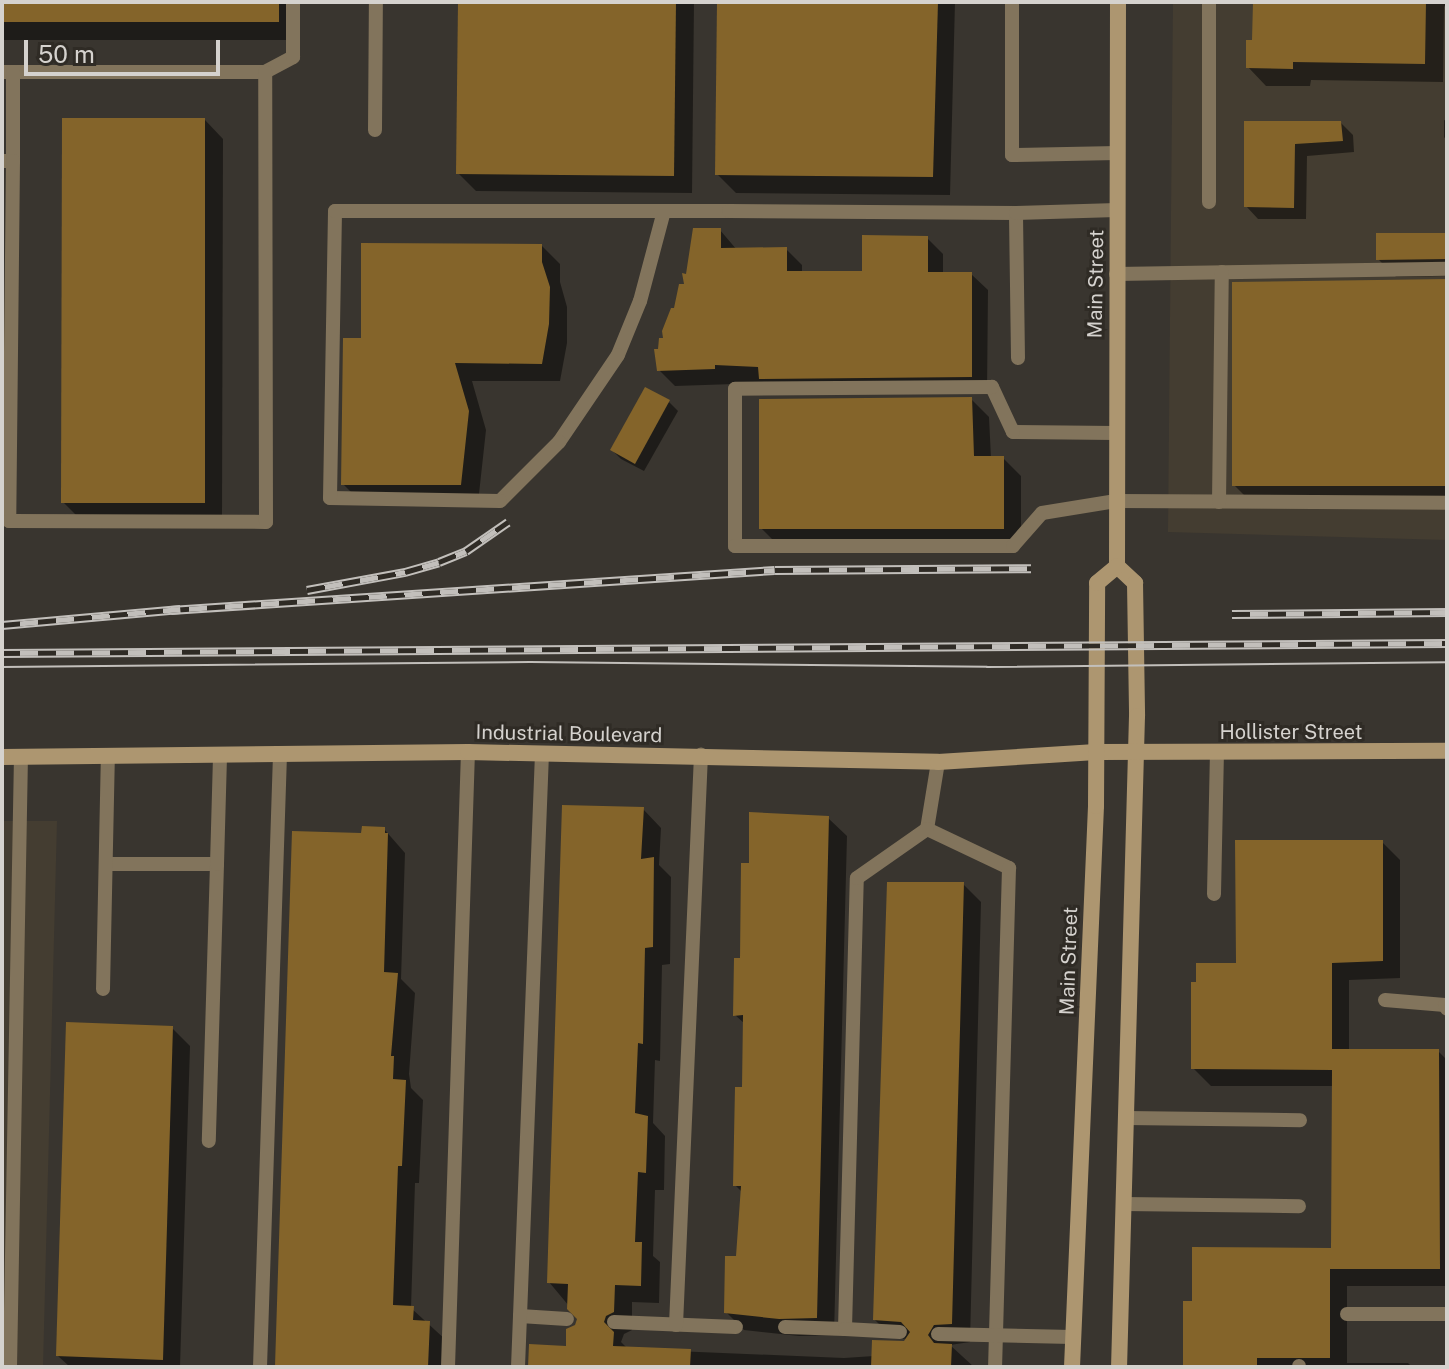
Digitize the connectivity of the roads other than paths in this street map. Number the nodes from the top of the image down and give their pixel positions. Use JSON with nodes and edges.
{"nodes":[{"id":1,"x":293,"y":2,"type":"edge"},
{"id":2,"x":376,"y":2,"type":"edge"},
{"id":3,"x":1012,"y":2,"type":"edge"},
{"id":4,"x":1118,"y":2,"type":"edge"},
{"id":5,"x":1209,"y":2,"type":"edge"},
{"id":6,"x":8,"y":72,"type":"edge"},
{"id":7,"x":265,"y":72,"type":"junction"},
{"id":8,"x":375,"y":130,"type":"dead end"},
{"id":9,"x":1117,"y":153,"type":"junction"},
{"id":10,"x":8,"y":161,"type":"edge"},
{"id":11,"x":1209,"y":202,"type":"dead end"},
{"id":12,"x":1117,"y":210,"type":"junction"},
{"id":13,"x":664,"y":211,"type":"junction"},
{"id":14,"x":1016,"y":213,"type":"junction"},
{"id":15,"x":1447,"y":269,"type":"edge"},
{"id":16,"x":1222,"y":272,"type":"junction"},
{"id":17,"x":1116,"y":274,"type":"junction"},
{"id":18,"x":1018,"y":358,"type":"dead end"},
{"id":19,"x":1115,"y":433,"type":"junction"},
{"id":20,"x":1116,"y":501,"type":"junction"},
{"id":21,"x":1219,"y":502,"type":"junction"},
{"id":22,"x":1447,"y":503,"type":"edge"},
{"id":23,"x":1117,"y":566,"type":"junction"},
{"id":24,"x":1447,"y":751,"type":"edge"},
{"id":25,"x":468,"y":752,"type":"junction"},
{"id":26,"x":1096,"y":752,"type":"junction"},
{"id":27,"x":1135,"y":752,"type":"junction"},
{"id":28,"x":280,"y":753,"type":"junction"},
{"id":29,"x":1217,"y":753,"type":"junction"},
{"id":30,"x":220,"y":754,"type":"junction"},
{"id":31,"x":542,"y":754,"type":"junction"},
{"id":32,"x":108,"y":755,"type":"junction"},
{"id":33,"x":701,"y":755,"type":"junction"},
{"id":34,"x":2,"y":757,"type":"edge"},
{"id":35,"x":21,"y":757,"type":"junction"},
{"id":36,"x":938,"y":762,"type":"junction"},
{"id":37,"x":927,"y":829,"type":"junction"},
{"id":38,"x":106,"y":864,"type":"junction"},
{"id":39,"x":217,"y":864,"type":"junction"},
{"id":40,"x":1214,"y":894,"type":"dead end"},
{"id":41,"x":103,"y":989,"type":"dead end"},
{"id":42,"x":1385,"y":1000,"type":"dead end"},
{"id":43,"x":1447,"y":1009,"type":"edge"},
{"id":44,"x":1126,"y":1118,"type":"junction"},
{"id":45,"x":1300,"y":1120,"type":"dead end"},
{"id":46,"x":209,"y":1141,"type":"dead end"},
{"id":47,"x":1123,"y":1204,"type":"junction"},
{"id":48,"x":1299,"y":1206,"type":"dead end"},
{"id":49,"x":1347,"y":1314,"type":"dead end"},
{"id":50,"x":1447,"y":1314,"type":"edge"},
{"id":51,"x":520,"y":1316,"type":"junction"},
{"id":52,"x":567,"y":1319,"type":"dead end"},
{"id":53,"x":614,"y":1322,"type":"dead end"},
{"id":54,"x":676,"y":1325,"type":"junction"},
{"id":55,"x":736,"y":1327,"type":"dead end"},
{"id":56,"x":785,"y":1327,"type":"dead end"},
{"id":57,"x":845,"y":1329,"type":"junction"},
{"id":58,"x":900,"y":1332,"type":"dead end"},
{"id":59,"x":938,"y":1334,"type":"dead end"},
{"id":60,"x":995,"y":1335,"type":"junction"},
{"id":61,"x":1072,"y":1337,"type":"junction"},
{"id":62,"x":10,"y":1367,"type":"edge"},
{"id":63,"x":260,"y":1367,"type":"edge"},
{"id":64,"x":448,"y":1367,"type":"edge"},
{"id":65,"x":518,"y":1367,"type":"edge"},
{"id":66,"x":995,"y":1367,"type":"edge"},
{"id":67,"x":1072,"y":1367,"type":"edge"},
{"id":68,"x":1119,"y":1367,"type":"edge"}],
"edges":[{"from":1,"to":7,"type":"lane"},
{"from":2,"to":8,"type":"lane"},
{"from":3,"to":9,"type":"lane"},
{"from":4,"to":9,"type":"main road","name":"Main Street"},
{"from":5,"to":11,"type":"lane"},
{"from":6,"to":7,"type":"lane"},
{"from":6,"to":10,"type":"lane"},
{"from":7,"to":10,"type":"lane"},
{"from":9,"to":12,"type":"main road","name":"Main Street"},
{"from":12,"to":14,"type":"lane"},
{"from":12,"to":17,"type":"main road","name":"Main Street"},
{"from":13,"to":13,"type":"lane"},
{"from":13,"to":14,"type":"lane"},
{"from":14,"to":18,"type":"lane"},
{"from":15,"to":16,"type":"lane"},
{"from":16,"to":17,"type":"lane"},
{"from":16,"to":21,"type":"lane"},
{"from":17,"to":19,"type":"main road","name":"Main Street"},
{"from":19,"to":20,"type":"main road","name":"Main Street"},
{"from":19,"to":20,"type":"lane"},
{"from":20,"to":21,"type":"lane"},
{"from":20,"to":23,"type":"main road","name":"Main Street"},
{"from":21,"to":22,"type":"lane"},
{"from":23,"to":26,"type":"main road","name":"Main Street"},
{"from":23,"to":27,"type":"main road","name":"Main Street"},
{"from":24,"to":29,"type":"main road","name":"Hollister Street"},
{"from":25,"to":28,"type":"main road","name":"Industrial Boulevard"},
{"from":25,"to":31,"type":"main road","name":"Industrial Boulevard"},
{"from":25,"to":64,"type":"lane"},
{"from":26,"to":27,"type":"main road","name":"Industrial Boulevard"},
{"from":26,"to":36,"type":"main road","name":"Industrial Boulevard"},
{"from":26,"to":61,"type":"main road","name":"Main Street"},
{"from":27,"to":29,"type":"main road","name":"Hollister Street"},
{"from":27,"to":44,"type":"main road","name":"Main Street"},
{"from":28,"to":30,"type":"main road","name":"Industrial Boulevard"},
{"from":28,"to":63,"type":"lane"},
{"from":29,"to":40,"type":"lane"},
{"from":30,"to":32,"type":"main road","name":"Industrial Boulevard"},
{"from":30,"to":39,"type":"lane"},
{"from":31,"to":33,"type":"main road","name":"Industrial Boulevard"},
{"from":31,"to":51,"type":"lane"},
{"from":32,"to":35,"type":"main road","name":"Industrial Boulevard"},
{"from":32,"to":38,"type":"lane"},
{"from":33,"to":36,"type":"main road","name":"Industrial Boulevard"},
{"from":33,"to":54,"type":"lane"},
{"from":34,"to":35,"type":"main road","name":"Industrial Boulevard"},
{"from":35,"to":62,"type":"lane"},
{"from":36,"to":37,"type":"lane"},
{"from":37,"to":57,"type":"lane"},
{"from":37,"to":60,"type":"lane"},
{"from":38,"to":39,"type":"lane"},
{"from":38,"to":41,"type":"lane"},
{"from":39,"to":46,"type":"lane"},
{"from":42,"to":43,"type":"lane"},
{"from":44,"to":45,"type":"lane"},
{"from":44,"to":47,"type":"main road","name":"Main Street"},
{"from":47,"to":48,"type":"lane"},
{"from":47,"to":68,"type":"main road","name":"Main Street"},
{"from":49,"to":50,"type":"lane"},
{"from":51,"to":52,"type":"lane"},
{"from":51,"to":65,"type":"lane"},
{"from":53,"to":54,"type":"lane"},
{"from":54,"to":55,"type":"lane"},
{"from":56,"to":57,"type":"lane"},
{"from":57,"to":58,"type":"lane"},
{"from":59,"to":60,"type":"lane"},
{"from":60,"to":61,"type":"lane"},
{"from":60,"to":66,"type":"lane"},
{"from":61,"to":67,"type":"main road","name":"Main Street"}]}
